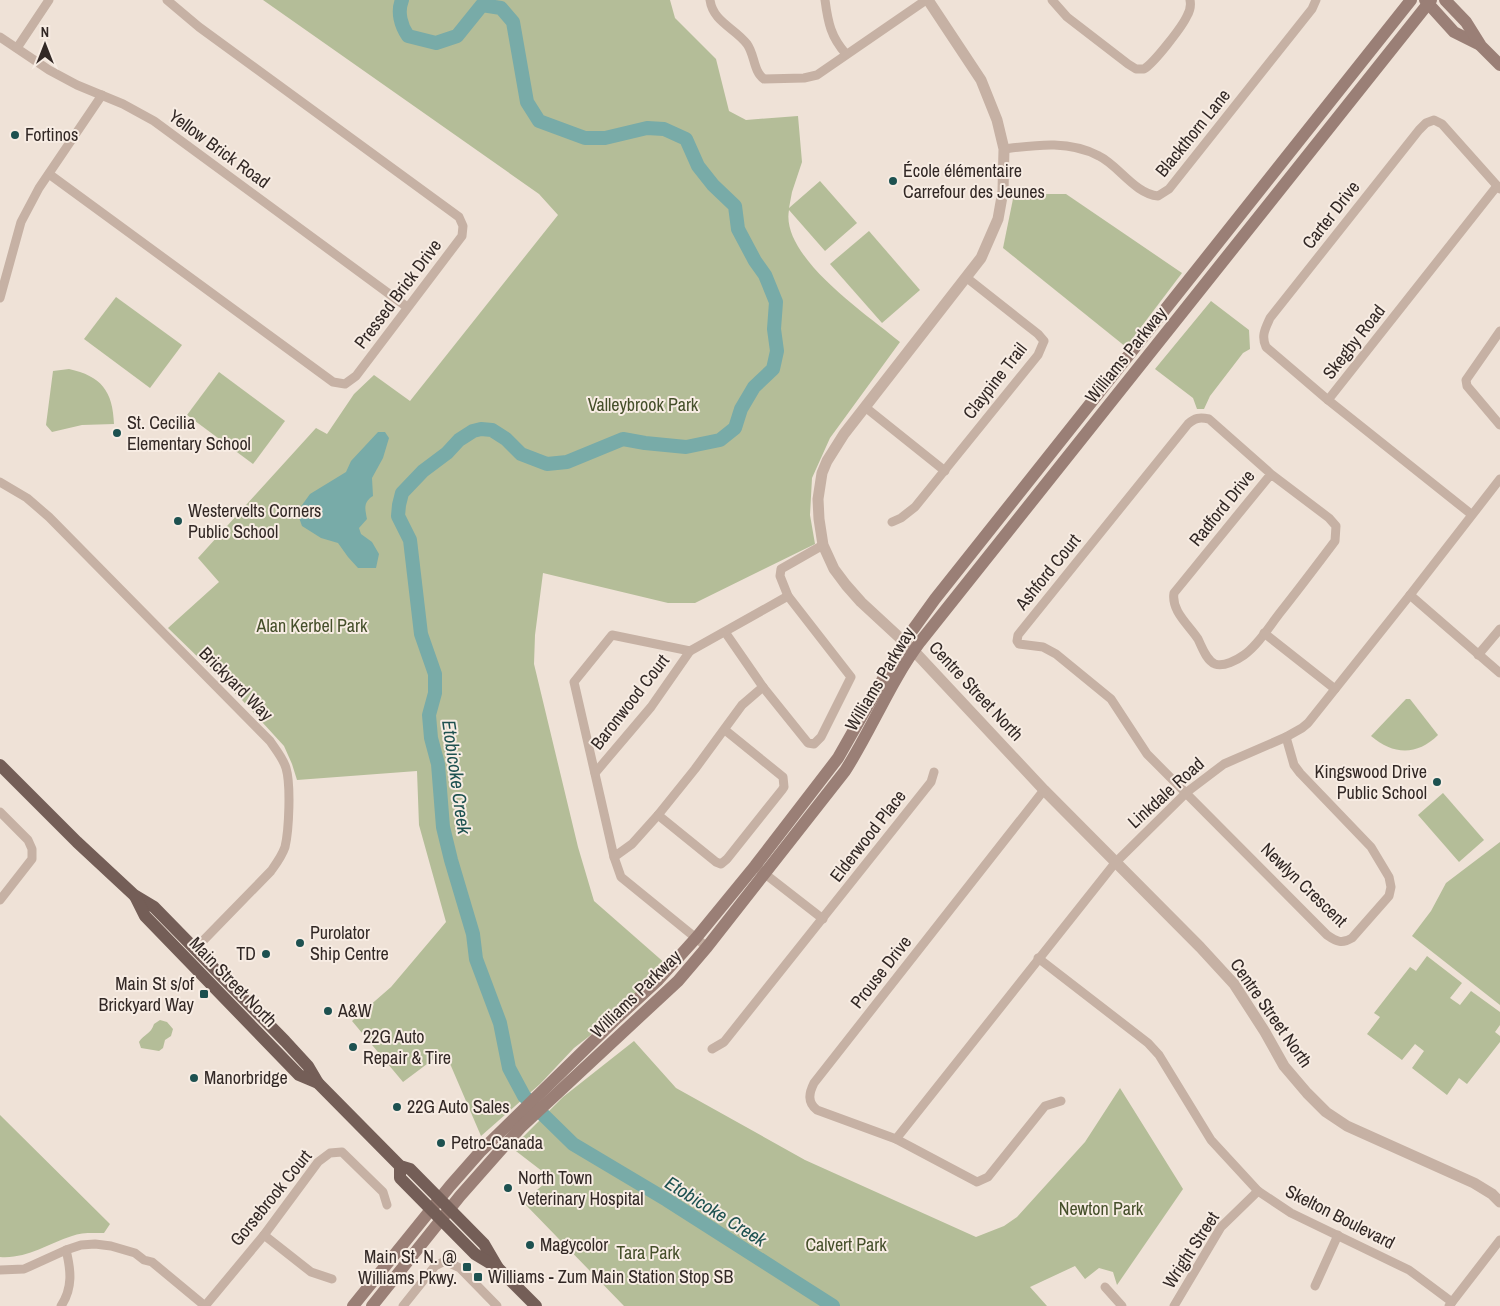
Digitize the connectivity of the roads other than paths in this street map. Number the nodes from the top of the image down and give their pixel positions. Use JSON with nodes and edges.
{"nodes":[{"id":1,"x":50,"y":0,"type":"edge"},
{"id":2,"x":167,"y":0,"type":"edge"},
{"id":3,"x":710,"y":0,"type":"edge"},
{"id":4,"x":825,"y":0,"type":"edge"},
{"id":5,"x":927,"y":0,"type":"edge"},
{"id":6,"x":1052,"y":0,"type":"edge"},
{"id":7,"x":1190,"y":0,"type":"edge"},
{"id":8,"x":1316,"y":0,"type":"edge"},
{"id":9,"x":1411,"y":0,"type":"edge"},
{"id":10,"x":1445,"y":0,"type":"edge"},
{"id":11,"x":1428,"y":1,"type":"edge"},
{"id":12,"x":0,"y":37,"type":"edge"},
{"id":13,"x":1481,"y":46,"type":"junction"},
{"id":14,"x":17,"y":48,"type":"junction"},
{"id":15,"x":846,"y":54,"type":"junction"},
{"id":16,"x":1500,"y":65,"type":"edge"},
{"id":17,"x":102,"y":95,"type":"junction"},
{"id":18,"x":1004,"y":149,"type":"junction"},
{"id":19,"x":49,"y":174,"type":"junction"},
{"id":20,"x":1498,"y":188,"type":"edge"},
{"id":21,"x":967,"y":278,"type":"junction"},
{"id":22,"x":0,"y":298,"type":"edge"},
{"id":23,"x":407,"y":307,"type":"junction"},
{"id":24,"x":1500,"y":331,"type":"edge"},
{"id":25,"x":1328,"y":400,"type":"junction"},
{"id":26,"x":865,"y":407,"type":"junction"},
{"id":27,"x":1500,"y":425,"type":"edge"},
{"id":28,"x":945,"y":471,"type":"junction"},
{"id":29,"x":1271,"y":474,"type":"junction"},
{"id":30,"x":1500,"y":479,"type":"edge"},
{"id":31,"x":0,"y":482,"type":"edge"},
{"id":32,"x":1472,"y":514,"type":"junction"},
{"id":33,"x":892,"y":522,"type":"dead end"},
{"id":34,"x":823,"y":544,"type":"junction"},
{"id":35,"x":788,"y":596,"type":"junction"},
{"id":36,"x":1410,"y":596,"type":"junction"},
{"id":37,"x":1500,"y":629,"type":"edge"},
{"id":38,"x":725,"y":632,"type":"junction"},
{"id":39,"x":1264,"y":633,"type":"junction"},
{"id":40,"x":904,"y":642,"type":"junction"},
{"id":41,"x":690,"y":651,"type":"junction"},
{"id":42,"x":914,"y":651,"type":"junction"},
{"id":43,"x":1478,"y":655,"type":"junction"},
{"id":44,"x":1500,"y":673,"type":"edge"},
{"id":45,"x":763,"y":687,"type":"junction"},
{"id":46,"x":1335,"y":689,"type":"junction"},
{"id":47,"x":725,"y":730,"type":"junction"},
{"id":48,"x":1286,"y":737,"type":"junction"},
{"id":49,"x":0,"y":765,"type":"edge"},
{"id":50,"x":934,"y":772,"type":"dead end"},
{"id":51,"x":595,"y":773,"type":"junction"},
{"id":52,"x":1044,"y":790,"type":"junction"},
{"id":53,"x":1187,"y":792,"type":"junction"},
{"id":54,"x":0,"y":812,"type":"edge"},
{"id":55,"x":658,"y":815,"type":"junction"},
{"id":56,"x":614,"y":858,"type":"junction"},
{"id":57,"x":1115,"y":862,"type":"junction"},
{"id":58,"x":760,"y":869,"type":"junction"},
{"id":59,"x":134,"y":895,"type":"junction"},
{"id":60,"x":0,"y":900,"type":"edge"},
{"id":61,"x":823,"y":919,"type":"junction"},
{"id":62,"x":696,"y":938,"type":"junction"},
{"id":63,"x":708,"y":947,"type":"junction"},
{"id":64,"x":195,"y":949,"type":"junction"},
{"id":65,"x":1038,"y":958,"type":"junction"},
{"id":66,"x":712,"y":1049,"type":"dead end"},
{"id":67,"x":318,"y":1083,"type":"junction"},
{"id":68,"x":548,"y":1094,"type":"junction"},
{"id":69,"x":1061,"y":1101,"type":"dead end"},
{"id":70,"x":519,"y":1122,"type":"junction"},
{"id":71,"x":896,"y":1139,"type":"junction"},
{"id":72,"x":400,"y":1166,"type":"junction"},
{"id":73,"x":1258,"y":1191,"type":"junction"},
{"id":74,"x":439,"y":1198,"type":"junction"},
{"id":75,"x":1500,"y":1202,"type":"edge"},
{"id":76,"x":387,"y":1205,"type":"dead end"},
{"id":77,"x":450,"y":1208,"type":"junction"},
{"id":78,"x":430,"y":1209,"type":"junction"},
{"id":79,"x":440,"y":1219,"type":"junction"},
{"id":80,"x":264,"y":1235,"type":"junction"},
{"id":81,"x":1338,"y":1236,"type":"junction"},
{"id":82,"x":1500,"y":1240,"type":"edge"},
{"id":83,"x":66,"y":1250,"type":"junction"},
{"id":84,"x":498,"y":1268,"type":"junction"},
{"id":85,"x":0,"y":1270,"type":"edge"},
{"id":86,"x":332,"y":1279,"type":"dead end"},
{"id":87,"x":1315,"y":1286,"type":"dead end"},
{"id":88,"x":1105,"y":1287,"type":"dead end"},
{"id":89,"x":1450,"y":1304,"type":"edge"},
{"id":90,"x":61,"y":1306,"type":"edge"},
{"id":91,"x":205,"y":1306,"type":"edge"},
{"id":92,"x":354,"y":1306,"type":"edge"},
{"id":93,"x":372,"y":1306,"type":"edge"},
{"id":94,"x":403,"y":1306,"type":"edge"},
{"id":95,"x":497,"y":1306,"type":"edge"},
{"id":96,"x":536,"y":1306,"type":"edge"},
{"id":97,"x":1122,"y":1306,"type":"edge"},
{"id":98,"x":1174,"y":1306,"type":"edge"}],
"edges":[{"from":1,"to":14,"type":"street"},
{"from":2,"to":23,"type":"street","name":"Pressed Brick Drive"},
{"from":3,"to":15,"type":"street"},
{"from":4,"to":15,"type":"street"},
{"from":5,"to":15,"type":"street"},
{"from":5,"to":18,"type":"street","name":"Centre Street North"},
{"from":6,"to":7,"type":"street"},
{"from":8,"to":18,"type":"street","name":"Blackthorn Lane"},
{"from":9,"to":40,"type":"main road","name":"Williams Parkway"},
{"from":10,"to":13,"type":"main road"},
{"from":11,"to":13,"type":"main road"},
{"from":11,"to":42,"type":"main road","name":"Williams Parkway"},
{"from":12,"to":14,"type":"street","name":"Yellow Brick Road"},
{"from":13,"to":16,"type":"main road"},
{"from":14,"to":17,"type":"street","name":"Yellow Brick Road"},
{"from":17,"to":19,"type":"street"},
{"from":17,"to":23,"type":"street","name":"Yellow Brick Road"},
{"from":18,"to":21,"type":"street","name":"Centre Street North"},
{"from":19,"to":22,"type":"street"},
{"from":19,"to":23,"type":"street","name":"Pressed Brick Drive"},
{"from":20,"to":25,"type":"street","name":"Skegby Road"},
{"from":20,"to":25,"type":"street","name":"Carter Drive"},
{"from":21,"to":26,"type":"street","name":"Centre Street North"},
{"from":21,"to":28,"type":"street","name":"Claypine Trail"},
{"from":24,"to":27,"type":"street"},
{"from":25,"to":32,"type":"street","name":"Skegby Road"},
{"from":26,"to":28,"type":"street"},
{"from":26,"to":34,"type":"street","name":"Centre Street North"},
{"from":28,"to":33,"type":"street","name":"Claypine Trail"},
{"from":29,"to":39,"type":"street","name":"Radford Drive"},
{"from":29,"to":39,"type":"street","name":"Radford Drive"},
{"from":29,"to":53,"type":"street","name":"Ashford Court"},
{"from":30,"to":32,"type":"street","name":"Linkdale Road"},
{"from":31,"to":64,"type":"street","name":"Brickyard Way"},
{"from":32,"to":36,"type":"street","name":"Linkdale Road"},
{"from":34,"to":35,"type":"street"},
{"from":34,"to":40,"type":"street","name":"Centre Street North"},
{"from":35,"to":38,"type":"street","name":"Baronwood Court"},
{"from":35,"to":45,"type":"street"},
{"from":36,"to":43,"type":"street"},
{"from":36,"to":46,"type":"street","name":"Linkdale Road"},
{"from":37,"to":43,"type":"street"},
{"from":38,"to":41,"type":"street","name":"Baronwood Court"},
{"from":38,"to":45,"type":"street"},
{"from":39,"to":46,"type":"street"},
{"from":40,"to":42,"type":"street","name":"Centre Street North"},
{"from":40,"to":58,"type":"main road","name":"Williams Parkway"},
{"from":41,"to":51,"type":"street","name":"Baronwood Court"},
{"from":41,"to":51,"type":"street","name":"Baronwood Court"},
{"from":42,"to":52,"type":"street","name":"Centre Street North"},
{"from":42,"to":58,"type":"main road","name":"Williams Parkway"},
{"from":43,"to":44,"type":"street"},
{"from":45,"to":47,"type":"street"},
{"from":46,"to":48,"type":"street","name":"Linkdale Road"},
{"from":47,"to":55,"type":"street"},
{"from":47,"to":55,"type":"street"},
{"from":48,"to":53,"type":"street","name":"Linkdale Road"},
{"from":48,"to":53,"type":"street","name":"Newlyn Crescent"},
{"from":49,"to":59,"type":"main road","name":"Main Street North"},
{"from":50,"to":61,"type":"street","name":"Elderwood Place"},
{"from":51,"to":56,"type":"street","name":"Baronwood Court"},
{"from":52,"to":57,"type":"street","name":"Centre Street North"},
{"from":52,"to":71,"type":"street","name":"Prouse Drive"},
{"from":53,"to":57,"type":"street","name":"Linkdale Road"},
{"from":54,"to":60,"type":"street"},
{"from":55,"to":56,"type":"street"},
{"from":56,"to":62,"type":"street","name":"Baronwood Court"},
{"from":57,"to":65,"type":"street","name":"Linkdale Road"},
{"from":57,"to":75,"type":"street","name":"Centre Street North"},
{"from":58,"to":61,"type":"street"},
{"from":58,"to":62,"type":"main road","name":"Williams Parkway"},
{"from":58,"to":63,"type":"main road","name":"Williams Parkway"},
{"from":59,"to":64,"type":"main road","name":"Main Street North"},
{"from":59,"to":67,"type":"main road","name":"Main Street North"},
{"from":61,"to":66,"type":"street","name":"Elderwood Place"},
{"from":62,"to":63,"type":"street","name":"Baronwood Court"},
{"from":62,"to":68,"type":"main road","name":"Williams Parkway"},
{"from":63,"to":68,"type":"main road","name":"Williams Parkway"},
{"from":64,"to":67,"type":"main road","name":"Main Street North"},
{"from":65,"to":71,"type":"street","name":"Linkdale Road"},
{"from":65,"to":73,"type":"street","name":"Skelton Boulevard"},
{"from":67,"to":72,"type":"main road","name":"Main Street North"},
{"from":68,"to":70,"type":"main road","name":"Williams Parkway"},
{"from":69,"to":71,"type":"street","name":"Prouse Drive"},
{"from":70,"to":74,"type":"main road","name":"Williams Parkway"},
{"from":70,"to":77,"type":"main road","name":"Williams Parkway"},
{"from":72,"to":74,"type":"main road","name":"Main Street North"},
{"from":72,"to":78,"type":"main road","name":"Main Street North"},
{"from":73,"to":81,"type":"street","name":"Skelton Boulevard"},
{"from":73,"to":98,"type":"street","name":"Wright Street"},
{"from":74,"to":77,"type":"main road","name":"Main Street North"},
{"from":74,"to":78,"type":"main road","name":"Williams Parkway"},
{"from":76,"to":80,"type":"street","name":"Gorsebrook Court"},
{"from":77,"to":79,"type":"main road","name":"Williams Parkway"},
{"from":77,"to":84,"type":"main road","name":"Main Street North"},
{"from":78,"to":79,"type":"main road","name":"Main Street North"},
{"from":78,"to":92,"type":"main road","name":"Williams Parkway"},
{"from":79,"to":84,"type":"main road","name":"Main Street North"},
{"from":79,"to":93,"type":"main road","name":"Williams Parkway"},
{"from":80,"to":86,"type":"street"},
{"from":80,"to":91,"type":"street","name":"Gorsebrook Court"},
{"from":81,"to":87,"type":"street"},
{"from":81,"to":89,"type":"street","name":"Skelton Boulevard"},
{"from":82,"to":89,"type":"street"},
{"from":83,"to":85,"type":"street"},
{"from":83,"to":90,"type":"street"},
{"from":83,"to":91,"type":"street"},
{"from":84,"to":96,"type":"main road","name":"Main Street North"},
{"from":88,"to":97,"type":"street"},
{"from":94,"to":95,"type":"street"}]}
